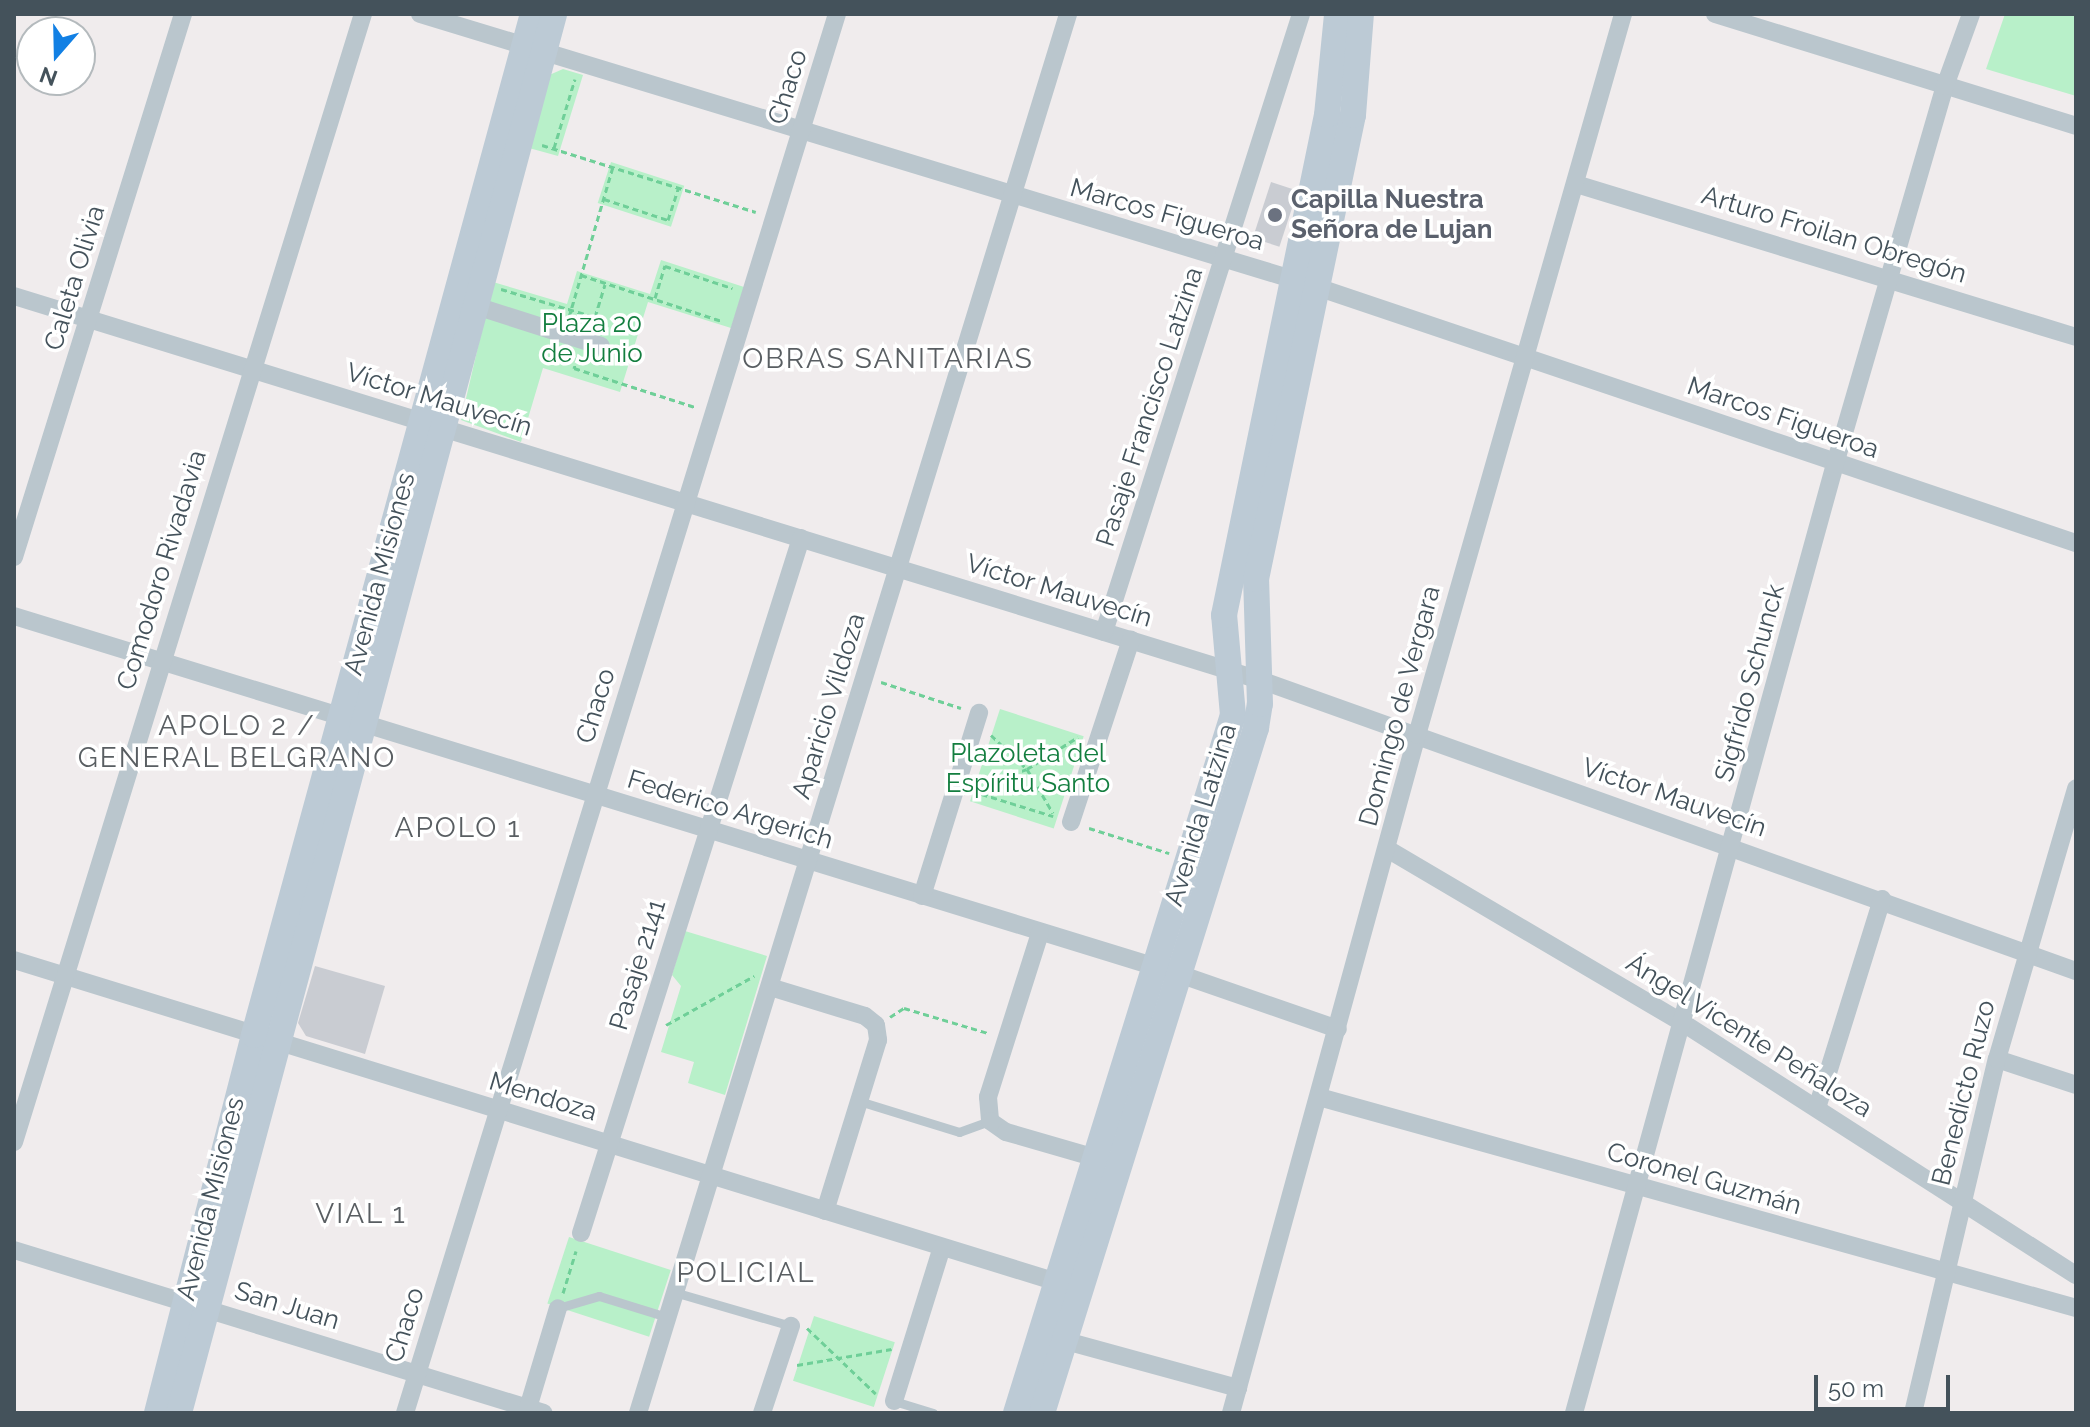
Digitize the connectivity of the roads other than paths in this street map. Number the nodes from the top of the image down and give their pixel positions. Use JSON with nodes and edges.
{"nodes":[{"id":1,"x":183,"y":14,"type":"edge"},
{"id":2,"x":363,"y":14,"type":"edge"},
{"id":3,"x":420,"y":14,"type":"edge"},
{"id":4,"x":533,"y":14,"type":"edge"},
{"id":5,"x":554,"y":14,"type":"edge"},
{"id":6,"x":837,"y":14,"type":"edge"},
{"id":7,"x":1068,"y":14,"type":"edge"},
{"id":8,"x":1301,"y":14,"type":"edge"},
{"id":9,"x":1337,"y":14,"type":"edge"},
{"id":10,"x":1361,"y":14,"type":"edge"},
{"id":11,"x":1623,"y":14,"type":"edge"},
{"id":12,"x":1715,"y":14,"type":"edge"},
{"id":13,"x":1971,"y":14,"type":"edge"},
{"id":14,"x":534,"y":49,"type":"junction"},
{"id":15,"x":1945,"y":86,"type":"junction"},
{"id":16,"x":2076,"y":126,"type":"edge"},
{"id":17,"x":802,"y":132,"type":"junction"},
{"id":18,"x":1576,"y":184,"type":"junction"},
{"id":19,"x":1012,"y":197,"type":"junction"},
{"id":20,"x":1225,"y":260,"type":"junction"},
{"id":21,"x":1892,"y":279,"type":"junction"},
{"id":22,"x":1305,"y":283,"type":"junction"},
{"id":23,"x":479,"y":295,"type":"junction"},
{"id":24,"x":14,"y":296,"type":"edge"},
{"id":25,"x":90,"y":319,"type":"junction"},
{"id":26,"x":2076,"y":337,"type":"edge"},
{"id":27,"x":592,"y":344,"type":"road end"},
{"id":28,"x":1524,"y":357,"type":"junction"},
{"id":29,"x":250,"y":369,"type":"junction"},
{"id":30,"x":433,"y":425,"type":"junction"},
{"id":31,"x":1835,"y":464,"type":"junction"},
{"id":32,"x":686,"y":503,"type":"junction"},
{"id":33,"x":801,"y":538,"type":"junction"},
{"id":34,"x":2076,"y":543,"type":"edge"},
{"id":35,"x":14,"y":557,"type":"edge"},
{"id":36,"x":898,"y":568,"type":"junction"},
{"id":37,"x":14,"y":616,"type":"edge"},
{"id":38,"x":1104,"y":632,"type":"junction"},
{"id":39,"x":1131,"y":640,"type":"junction"},
{"id":40,"x":162,"y":662,"type":"junction"},
{"id":41,"x":1227,"y":670,"type":"junction"},
{"id":42,"x":1260,"y":680,"type":"junction"},
{"id":43,"x":979,"y":713,"type":"road end"},
{"id":44,"x":353,"y":719,"type":"junction"},
{"id":45,"x":1417,"y":735,"type":"junction"},
{"id":46,"x":2076,"y":788,"type":"edge"},
{"id":47,"x":596,"y":795,"type":"junction"},
{"id":48,"x":1071,"y":822,"type":"road end"},
{"id":49,"x":707,"y":830,"type":"junction"},
{"id":50,"x":1734,"y":846,"type":"junction"},
{"id":51,"x":1389,"y":850,"type":"junction"},
{"id":52,"x":808,"y":861,"type":"junction"},
{"id":53,"x":922,"y":896,"type":"junction"},
{"id":54,"x":1882,"y":899,"type":"junction"},
{"id":55,"x":1040,"y":933,"type":"junction"},
{"id":56,"x":2027,"y":954,"type":"junction"},
{"id":57,"x":14,"y":960,"type":"edge"},
{"id":58,"x":1167,"y":971,"type":"junction"},
{"id":59,"x":2076,"y":971,"type":"edge"},
{"id":60,"x":65,"y":976,"type":"junction"},
{"id":61,"x":770,"y":987,"type":"junction"},
{"id":62,"x":1683,"y":1023,"type":"junction"},
{"id":63,"x":1338,"y":1029,"type":"junction"},
{"id":64,"x":265,"y":1039,"type":"junction"},
{"id":65,"x":1997,"y":1059,"type":"junction"},
{"id":66,"x":2076,"y":1085,"type":"edge"},
{"id":67,"x":1319,"y":1097,"type":"junction"},
{"id":68,"x":859,"y":1101,"type":"junction"},
{"id":69,"x":1817,"y":1108,"type":"junction"},
{"id":70,"x":497,"y":1110,"type":"junction"},
{"id":71,"x":990,"y":1121,"type":"junction"},
{"id":72,"x":14,"y":1142,"type":"edge"},
{"id":73,"x":609,"y":1144,"type":"junction"},
{"id":74,"x":1096,"y":1158,"type":"junction"},
{"id":75,"x":710,"y":1175,"type":"junction"},
{"id":76,"x":1637,"y":1186,"type":"junction"},
{"id":77,"x":1963,"y":1204,"type":"junction"},
{"id":78,"x":825,"y":1211,"type":"junction"},
{"id":79,"x":581,"y":1233,"type":"road end"},
{"id":80,"x":942,"y":1247,"type":"junction"},
{"id":81,"x":14,"y":1250,"type":"edge"},
{"id":82,"x":1948,"y":1275,"type":"junction"},
{"id":83,"x":2076,"y":1275,"type":"edge"},
{"id":84,"x":1057,"y":1282,"type":"junction"},
{"id":85,"x":674,"y":1292,"type":"junction"},
{"id":86,"x":196,"y":1305,"type":"junction"},
{"id":87,"x":558,"y":1308,"type":"joint"},
{"id":88,"x":2076,"y":1308,"type":"edge"},
{"id":89,"x":667,"y":1317,"type":"junction"},
{"id":90,"x":791,"y":1326,"type":"joint"},
{"id":91,"x":1052,"y":1337,"type":"junction"},
{"id":92,"x":417,"y":1374,"type":"junction"},
{"id":93,"x":1238,"y":1388,"type":"junction"},
{"id":94,"x":894,"y":1401,"type":"joint"},
{"id":95,"x":533,"y":1411,"type":"edge"},
{"id":96,"x":157,"y":1413,"type":"edge"},
{"id":97,"x":179,"y":1413,"type":"edge"},
{"id":98,"x":405,"y":1413,"type":"edge"},
{"id":99,"x":638,"y":1413,"type":"edge"},
{"id":100,"x":762,"y":1413,"type":"edge"},
{"id":101,"x":933,"y":1413,"type":"edge"},
{"id":102,"x":1016,"y":1413,"type":"edge"},
{"id":103,"x":1042,"y":1413,"type":"edge"},
{"id":104,"x":1231,"y":1413,"type":"edge"},
{"id":105,"x":1574,"y":1413,"type":"edge"},
{"id":106,"x":1913,"y":1413,"type":"edge"}],
"edges":[{"from":1,"to":25,"type":"street","name":"Caleta Olivia"},
{"from":2,"to":29,"type":"street","name":"Comodoro Rivadavia"},
{"from":3,"to":14,"type":"street","name":"Marcos Figueroa"},
{"from":4,"to":14,"type":"street","name":"Avenida Misiones"},
{"from":5,"to":14,"type":"street","name":"Avenida Misiones"},
{"from":6,"to":17,"type":"street","name":"Chaco"},
{"from":7,"to":19,"type":"street","name":"Aparicio Vildoza"},
{"from":8,"to":20,"type":"street","name":"Pasaje Francisco Latzina"},
{"from":9,"to":22,"type":"street","name":"Avenida Latzina"},
{"from":10,"to":22,"type":"street","name":"Avenida Latzina"},
{"from":11,"to":18,"type":"street","name":"Domingo de Vergara"},
{"from":12,"to":15,"type":"street"},
{"from":13,"to":15,"type":"street","name":"Sigfrido Schunck"},
{"from":14,"to":17,"type":"street","name":"Marcos Figueroa"},
{"from":14,"to":23,"type":"street","name":"Avenida Misiones"},
{"from":14,"to":30,"type":"street","name":"Avenida Misiones"},
{"from":15,"to":16,"type":"street"},
{"from":15,"to":21,"type":"street","name":"Sigfrido Schunck"},
{"from":17,"to":19,"type":"street","name":"Marcos Figueroa"},
{"from":17,"to":32,"type":"street","name":"Chaco"},
{"from":18,"to":21,"type":"street","name":"Arturo Froilan Obregón"},
{"from":18,"to":28,"type":"street","name":"Domingo de Vergara"},
{"from":19,"to":20,"type":"street","name":"Marcos Figueroa"},
{"from":19,"to":36,"type":"street","name":"Aparicio Vildoza"},
{"from":20,"to":22,"type":"street","name":"Marcos Figueroa"},
{"from":20,"to":38,"type":"street","name":"Pasaje Francisco Latzina"},
{"from":21,"to":26,"type":"street","name":"Arturo Froilan Obregón"},
{"from":21,"to":31,"type":"street","name":"Sigfrido Schunck"},
{"from":22,"to":28,"type":"street","name":"Marcos Figueroa"},
{"from":22,"to":41,"type":"street","name":"Avenida Latzina"},
{"from":22,"to":42,"type":"street","name":"Avenida Latzina"},
{"from":23,"to":27,"type":"street"},
{"from":23,"to":30,"type":"street","name":"Avenida Misiones"},
{"from":24,"to":25,"type":"street","name":"Víctor Mauvecín"},
{"from":25,"to":29,"type":"street","name":"Víctor Mauvecín"},
{"from":25,"to":35,"type":"street","name":"Caleta Olivia"},
{"from":28,"to":31,"type":"street","name":"Marcos Figueroa"},
{"from":28,"to":45,"type":"street","name":"Domingo de Vergara"},
{"from":29,"to":30,"type":"street","name":"Víctor Mauvecín"},
{"from":29,"to":40,"type":"street","name":"Comodoro Rivadavia"},
{"from":30,"to":32,"type":"street","name":"Víctor Mauvecín"},
{"from":30,"to":44,"type":"street","name":"Avenida Misiones"},
{"from":31,"to":34,"type":"street","name":"Marcos Figueroa"},
{"from":31,"to":50,"type":"street","name":"Sigfrido Schunck"},
{"from":32,"to":33,"type":"street","name":"Víctor Mauvecín"},
{"from":32,"to":47,"type":"street","name":"Chaco"},
{"from":33,"to":36,"type":"street","name":"Víctor Mauvecín"},
{"from":33,"to":49,"type":"street","name":"Pasaje 2141"},
{"from":36,"to":38,"type":"street","name":"Víctor Mauvecín"},
{"from":36,"to":52,"type":"street","name":"Aparicio Vildoza"},
{"from":37,"to":40,"type":"street","name":"Federico Argerich"},
{"from":38,"to":39,"type":"street","name":"Víctor Mauvecín"},
{"from":39,"to":41,"type":"street","name":"Víctor Mauvecín"},
{"from":39,"to":48,"type":"street"},
{"from":40,"to":44,"type":"street","name":"Federico Argerich"},
{"from":40,"to":60,"type":"street","name":"Comodoro Rivadavia"},
{"from":41,"to":42,"type":"street","name":"Víctor Mauvecín"},
{"from":41,"to":58,"type":"street","name":"Avenida Latzina"},
{"from":42,"to":45,"type":"street","name":"Víctor Mauvecín"},
{"from":42,"to":58,"type":"street","name":"Avenida Latzina"},
{"from":43,"to":53,"type":"street"},
{"from":44,"to":47,"type":"street","name":"Federico Argerich"},
{"from":44,"to":64,"type":"street","name":"Avenida Misiones"},
{"from":45,"to":50,"type":"street","name":"Víctor Mauvecín"},
{"from":45,"to":51,"type":"street","name":"Domingo de Vergara"},
{"from":46,"to":56,"type":"street","name":"Benedicto Ruzo"},
{"from":47,"to":49,"type":"street","name":"Federico Argerich"},
{"from":47,"to":70,"type":"street","name":"Chaco"},
{"from":49,"to":52,"type":"street","name":"Federico Argerich"},
{"from":49,"to":73,"type":"street","name":"Pasaje 2141"},
{"from":50,"to":54,"type":"street","name":"Víctor Mauvecín"},
{"from":50,"to":62,"type":"street","name":"Sigfrido Schunck"},
{"from":51,"to":62,"type":"street","name":"Ángel Vicente Peñaloza"},
{"from":51,"to":63,"type":"street","name":"Domingo de Vergara"},
{"from":52,"to":53,"type":"street","name":"Federico Argerich"},
{"from":52,"to":61,"type":"street","name":"Aparicio Vildoza"},
{"from":53,"to":55,"type":"street","name":"Federico Argerich"},
{"from":54,"to":56,"type":"street","name":"Víctor Mauvecín"},
{"from":54,"to":69,"type":"street"},
{"from":55,"to":58,"type":"street","name":"Federico Argerich"},
{"from":55,"to":71,"type":"street"},
{"from":56,"to":59,"type":"street","name":"Víctor Mauvecín"},
{"from":56,"to":65,"type":"street","name":"Benedicto Ruzo"},
{"from":57,"to":60,"type":"street","name":"Mendoza"},
{"from":58,"to":63,"type":"street","name":"Federico Argerich"},
{"from":58,"to":74,"type":"street","name":"Avenida Latzina"},
{"from":58,"to":91,"type":"street","name":"Avenida Latzina"},
{"from":60,"to":64,"type":"street","name":"Mendoza"},
{"from":60,"to":72,"type":"street","name":"Comodoro Rivadavia"},
{"from":61,"to":68,"type":"street"},
{"from":61,"to":75,"type":"street","name":"Aparicio Vildoza"},
{"from":62,"to":69,"type":"street","name":"Ángel Vicente Peñaloza"},
{"from":62,"to":76,"type":"street","name":"Sigfrido Schunck"},
{"from":63,"to":67,"type":"street","name":"Domingo de Vergara"},
{"from":64,"to":70,"type":"street","name":"Mendoza"},
{"from":64,"to":86,"type":"street","name":"Avenida Misiones"},
{"from":65,"to":66,"type":"street"},
{"from":65,"to":77,"type":"street","name":"Benedicto Ruzo"},
{"from":67,"to":76,"type":"street","name":"Coronel Guzmán"},
{"from":67,"to":93,"type":"street","name":"Domingo de Vergara"},
{"from":68,"to":71,"type":"lane"},
{"from":68,"to":78,"type":"street"},
{"from":69,"to":77,"type":"street","name":"Ángel Vicente Peñaloza"},
{"from":70,"to":73,"type":"street","name":"Mendoza"},
{"from":70,"to":92,"type":"street","name":"Chaco"},
{"from":71,"to":74,"type":"street"},
{"from":73,"to":75,"type":"street","name":"Mendoza"},
{"from":73,"to":79,"type":"street","name":"Pasaje 2141"},
{"from":74,"to":84,"type":"street","name":"Avenida Latzina"},
{"from":75,"to":78,"type":"street","name":"Mendoza"},
{"from":75,"to":85,"type":"street","name":"Aparicio Vildoza"},
{"from":76,"to":82,"type":"street","name":"Coronel Guzmán"},
{"from":76,"to":105,"type":"street","name":"Sigfrido Schunck"},
{"from":77,"to":82,"type":"street","name":"Benedicto Ruzo"},
{"from":77,"to":83,"type":"street","name":"Ángel Vicente Peñaloza"},
{"from":78,"to":80,"type":"street","name":"Mendoza"},
{"from":80,"to":84,"type":"street","name":"Mendoza"},
{"from":80,"to":94,"type":"street"},
{"from":81,"to":86,"type":"street","name":"San Juan"},
{"from":82,"to":88,"type":"street","name":"Coronel Guzmán"},
{"from":82,"to":106,"type":"street","name":"Benedicto Ruzo"},
{"from":84,"to":91,"type":"street","name":"Avenida Latzina"},
{"from":85,"to":89,"type":"street","name":"Aparicio Vildoza"},
{"from":85,"to":90,"type":"lane"},
{"from":86,"to":92,"type":"street","name":"San Juan"},
{"from":86,"to":96,"type":"street","name":"Avenida Misiones"},
{"from":86,"to":97,"type":"street","name":"Avenida Misiones"},
{"from":87,"to":89,"type":"lane"},
{"from":87,"to":95,"type":"street"},
{"from":89,"to":99,"type":"street","name":"Aparicio Vildoza"},
{"from":90,"to":100,"type":"street"},
{"from":91,"to":93,"type":"street"},
{"from":91,"to":102,"type":"street","name":"Avenida Latzina"},
{"from":91,"to":103,"type":"street","name":"Avenida Latzina"},
{"from":92,"to":95,"type":"street","name":"San Juan"},
{"from":92,"to":98,"type":"street","name":"Chaco"},
{"from":93,"to":104,"type":"street","name":"Domingo de Vergara"},
{"from":94,"to":101,"type":"lane"}]}
